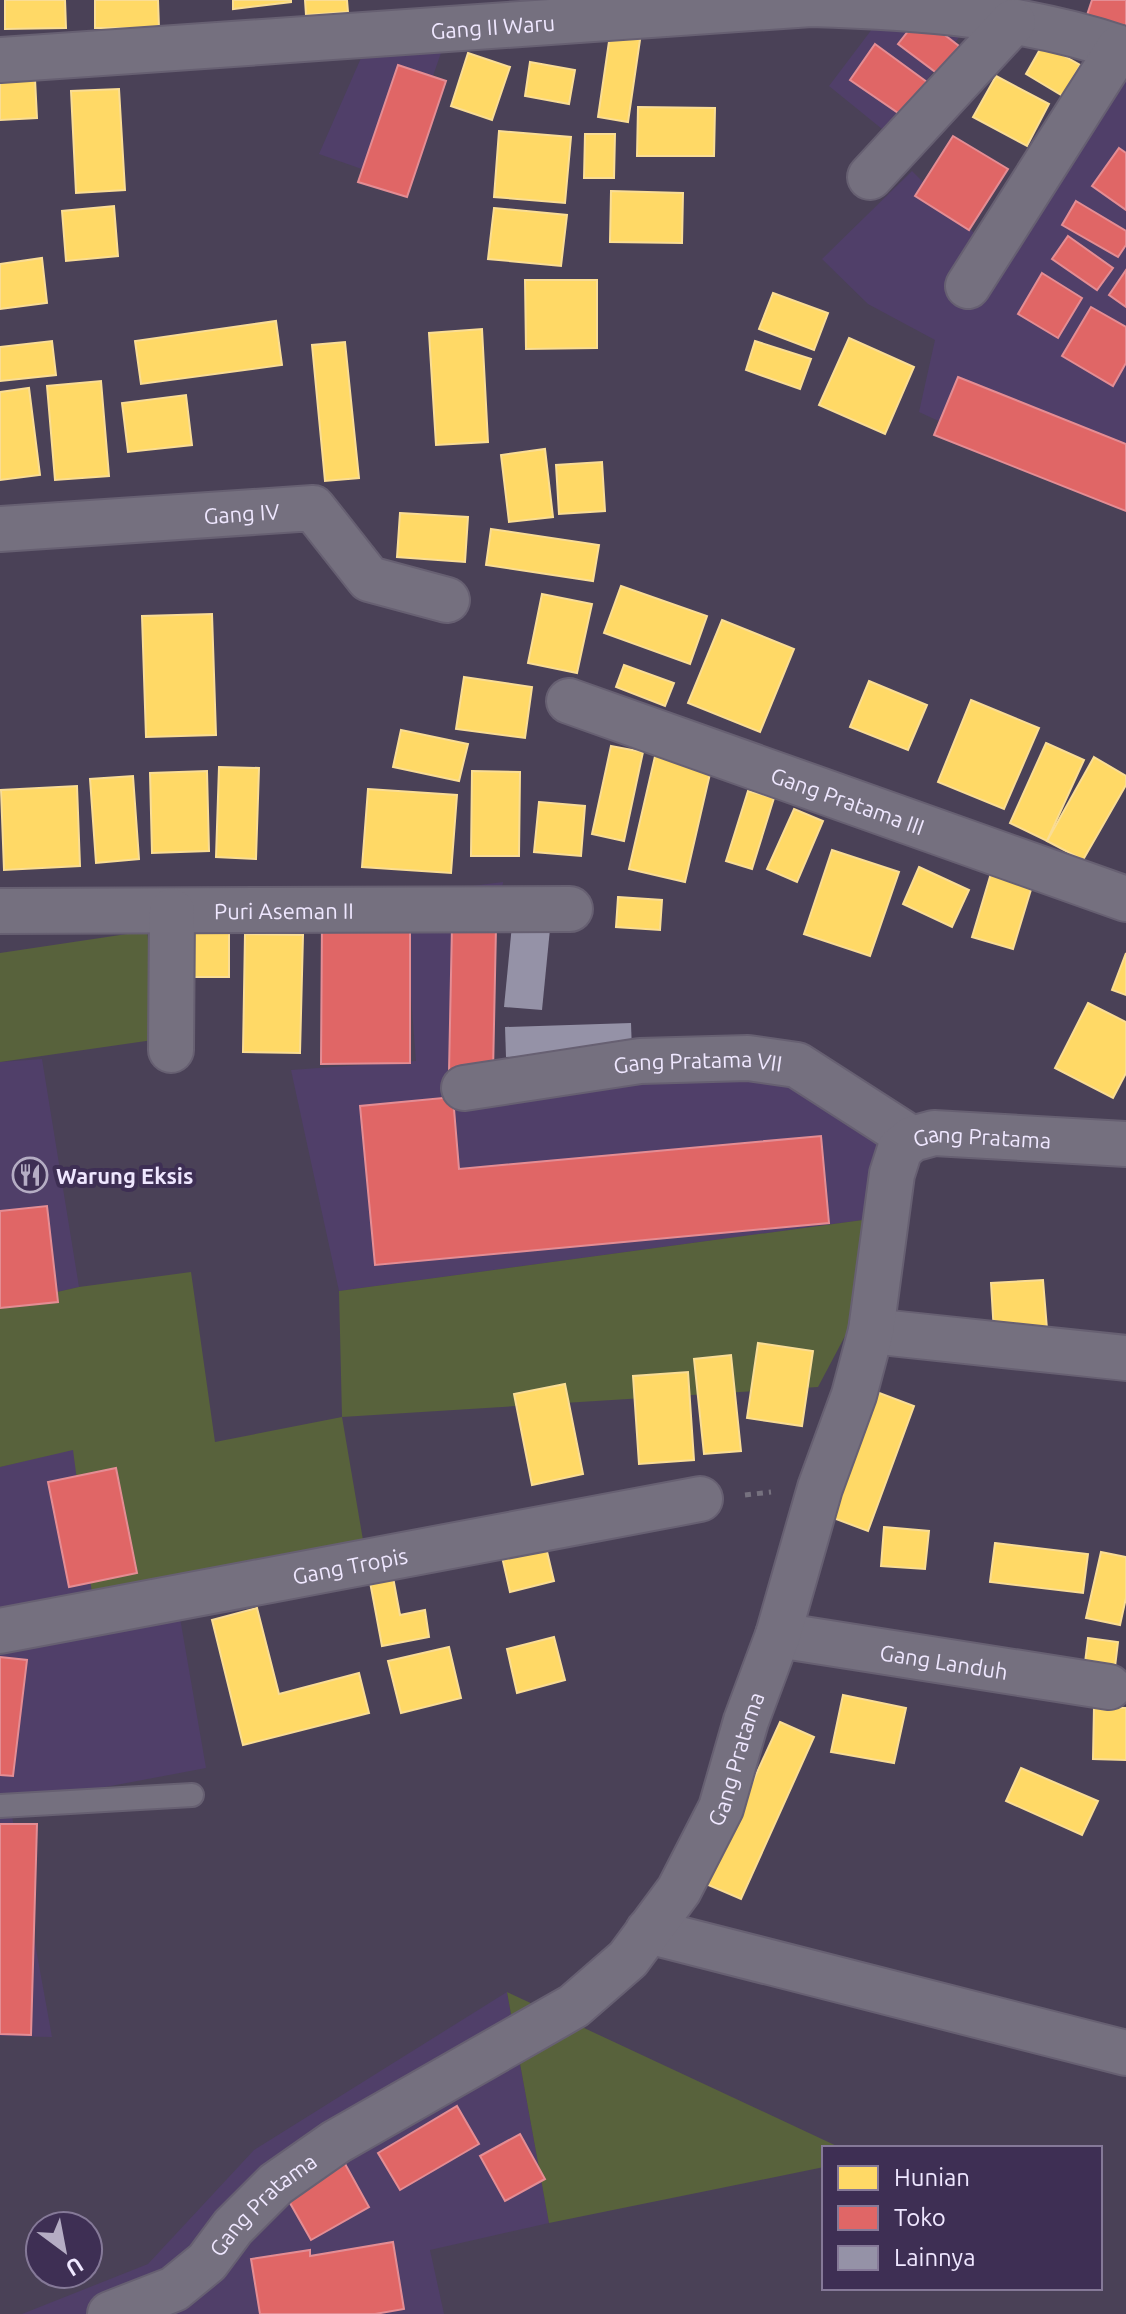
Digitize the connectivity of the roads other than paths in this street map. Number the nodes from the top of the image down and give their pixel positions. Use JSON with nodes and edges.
{"nodes":[{"id":1,"x":1013,"y":22,"type":"junction"},
{"id":2,"x":1123,"y":49,"type":"edge"},
{"id":3,"x":0,"y":60,"type":"edge"},
{"id":4,"x":870,"y":177,"type":"dead end"},
{"id":5,"x":968,"y":286,"type":"dead end"},
{"id":6,"x":0,"y":529,"type":"edge"},
{"id":7,"x":447,"y":600,"type":"dead end"},
{"id":8,"x":569,"y":701,"type":"dead end"},
{"id":9,"x":1126,"y":899,"type":"edge"},
{"id":10,"x":570,"y":909,"type":"dead end"},
{"id":11,"x":0,"y":911,"type":"edge"},
{"id":12,"x":172,"y":911,"type":"junction"},
{"id":13,"x":171,"y":1050,"type":"dead end"},
{"id":14,"x":464,"y":1088,"type":"dead end"},
{"id":15,"x":912,"y":1139,"type":"junction"},
{"id":16,"x":1126,"y":1144,"type":"edge"},
{"id":17,"x":871,"y":1331,"type":"junction"},
{"id":18,"x":1126,"y":1358,"type":"edge"},
{"id":19,"x":700,"y":1499,"type":"road end"},
{"id":20,"x":0,"y":1631,"type":"edge"},
{"id":21,"x":778,"y":1635,"type":"junction"},
{"id":22,"x":1109,"y":1687,"type":"dead end"},
{"id":23,"x":192,"y":1795,"type":"dead end"},
{"id":24,"x":0,"y":1806,"type":"edge"},
{"id":25,"x":648,"y":1931,"type":"junction"},
{"id":26,"x":1126,"y":2053,"type":"edge"},
{"id":27,"x":110,"y":2314,"type":"edge"}],
"edges":[{"from":1,"to":2,"type":"street","name":"Gang II Waru"},
{"from":1,"to":3,"type":"street","name":"Gang II Waru"},
{"from":1,"to":4,"type":"street"},
{"from":2,"to":5,"type":"street"},
{"from":6,"to":7,"type":"street","name":"Gang IV"},
{"from":8,"to":9,"type":"street","name":"Gang Pratama III"},
{"from":10,"to":12,"type":"street","name":"Puri Aseman II"},
{"from":11,"to":12,"type":"street","name":"Puri Aseman II"},
{"from":12,"to":13,"type":"street"},
{"from":14,"to":15,"type":"street","name":"Gang Pratama VII"},
{"from":15,"to":16,"type":"street","name":"Gang Pratama"},
{"from":15,"to":17,"type":"street","name":"Gang Pratama"},
{"from":17,"to":18,"type":"street"},
{"from":17,"to":21,"type":"street","name":"Gang Pratama"},
{"from":19,"to":20,"type":"street","name":"Gang Tropis"},
{"from":21,"to":22,"type":"street","name":"Gang Landuh"},
{"from":21,"to":25,"type":"street","name":"Gang Pratama"},
{"from":23,"to":24,"type":"lane"},
{"from":25,"to":26,"type":"street"},
{"from":25,"to":27,"type":"street","name":"Gang Pratama"}]}
